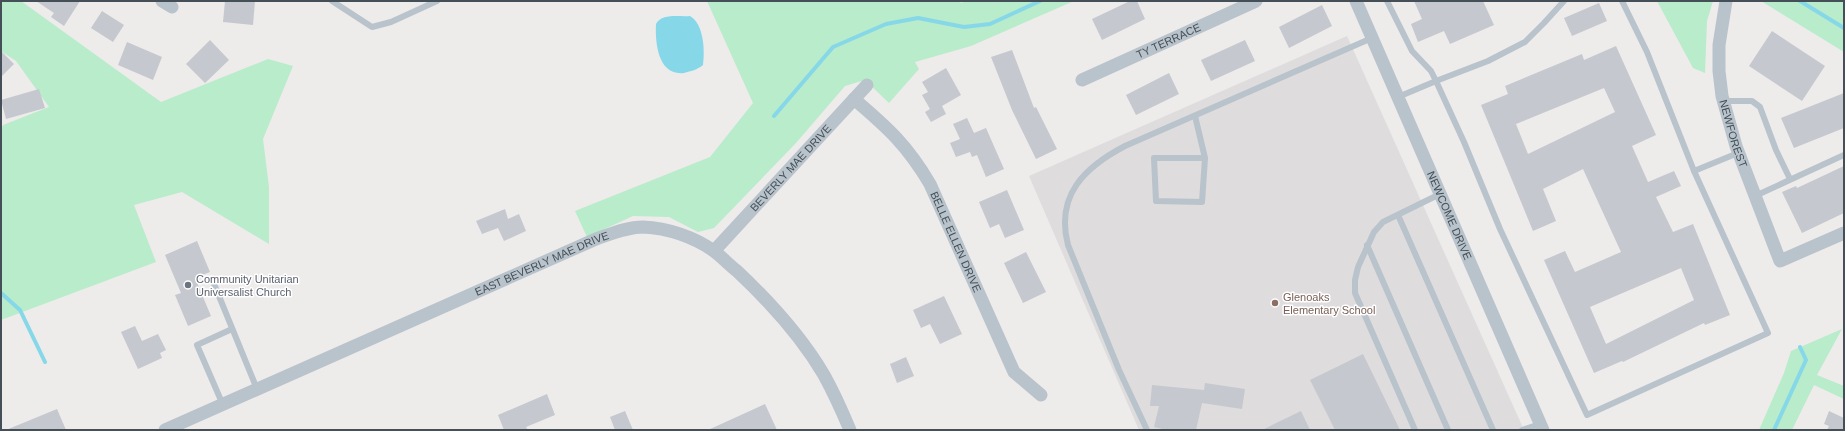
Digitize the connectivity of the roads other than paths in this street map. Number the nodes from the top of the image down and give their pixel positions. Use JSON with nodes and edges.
{"nodes":[{"id":1,"x":332,"y":1,"type":"edge"},
{"id":2,"x":437,"y":1,"type":"edge"},
{"id":3,"x":1256,"y":1,"type":"edge"},
{"id":4,"x":1356,"y":1,"type":"edge"},
{"id":5,"x":1387,"y":1,"type":"edge"},
{"id":6,"x":1564,"y":1,"type":"edge"},
{"id":7,"x":1622,"y":1,"type":"edge"},
{"id":8,"x":1726,"y":1,"type":"edge"},
{"id":9,"x":1372,"y":38,"type":"junction"},
{"id":10,"x":1082,"y":80,"type":"dead end"},
{"id":11,"x":1436,"y":81,"type":"junction"},
{"id":12,"x":867,"y":85,"type":"dead end"},
{"id":13,"x":1398,"y":97,"type":"junction"},
{"id":14,"x":854,"y":99,"type":"junction"},
{"id":15,"x":1723,"y":101,"type":"junction"},
{"id":16,"x":1195,"y":116,"type":"junction"},
{"id":17,"x":1738,"y":153,"type":"junction"},
{"id":18,"x":1844,"y":155,"type":"edge"},
{"id":19,"x":1206,"y":158,"type":"junction"},
{"id":20,"x":1694,"y":170,"type":"junction"},
{"id":21,"x":1790,"y":179,"type":"junction"},
{"id":22,"x":1440,"y":194,"type":"junction"},
{"id":23,"x":1755,"y":196,"type":"junction"},
{"id":24,"x":1398,"y":215,"type":"junction"},
{"id":25,"x":1844,"y":233,"type":"edge"},
{"id":26,"x":1367,"y":245,"type":"junction"},
{"id":27,"x":714,"y":251,"type":"junction"},
{"id":28,"x":212,"y":279,"type":"dead end"},
{"id":29,"x":232,"y":329,"type":"junction"},
{"id":30,"x":257,"y":389,"type":"junction"},
{"id":31,"x":1041,"y":395,"type":"dead end"},
{"id":32,"x":223,"y":404,"type":"junction"},
{"id":33,"x":1542,"y":427,"type":"edge"},
{"id":34,"x":165,"y":430,"type":"edge"},
{"id":35,"x":850,"y":430,"type":"edge"},
{"id":36,"x":1147,"y":430,"type":"edge"},
{"id":37,"x":1415,"y":430,"type":"edge"},
{"id":38,"x":1448,"y":430,"type":"edge"},
{"id":39,"x":1493,"y":430,"type":"edge"},
{"id":40,"x":1522,"y":430,"type":"edge"}],
"edges":[{"from":1,"to":2,"type":"lane"},
{"from":3,"to":10,"type":"street","name":"TY TERRACE"},
{"from":4,"to":9,"type":"street","name":"NEWCOME DRIVE"},
{"from":5,"to":11,"type":"lane"},
{"from":6,"to":11,"type":"lane"},
{"from":7,"to":20,"type":"lane"},
{"from":8,"to":15,"type":"street","name":"NEWFOREST"},
{"from":9,"to":13,"type":"street","name":"NEWCOME DRIVE"},
{"from":9,"to":16,"type":"lane"},
{"from":11,"to":13,"type":"lane"},
{"from":11,"to":20,"type":"lane"},
{"from":12,"to":14,"type":"street","name":"BEVERLY MAE DRIVE"},
{"from":13,"to":22,"type":"street","name":"NEWCOME DRIVE"},
{"from":14,"to":27,"type":"street","name":"BEVERLY MAE DRIVE"},
{"from":14,"to":31,"type":"street","name":"BELLE ELLEN DRIVE"},
{"from":15,"to":17,"type":"street","name":"NEWFOREST"},
{"from":15,"to":21,"type":"lane"},
{"from":16,"to":19,"type":"lane"},
{"from":16,"to":36,"type":"lane"},
{"from":17,"to":20,"type":"lane"},
{"from":17,"to":23,"type":"street","name":"NEWFOREST"},
{"from":18,"to":21,"type":"lane"},
{"from":19,"to":19,"type":"lane"},
{"from":21,"to":23,"type":"lane"},
{"from":22,"to":24,"type":"lane"},
{"from":22,"to":33,"type":"street","name":"NEWCOME DRIVE"},
{"from":23,"to":25,"type":"street","name":"NEWFOREST"},
{"from":24,"to":26,"type":"lane"},
{"from":24,"to":39,"type":"lane"},
{"from":26,"to":37,"type":"lane"},
{"from":26,"to":38,"type":"lane"},
{"from":27,"to":30,"type":"street","name":"EAST BEVERLY MAE DRIVE"},
{"from":27,"to":35,"type":"street","name":"EAST BEVERLY MAE DRIVE"},
{"from":28,"to":29,"type":"lane"},
{"from":29,"to":30,"type":"lane"},
{"from":29,"to":32,"type":"lane"},
{"from":30,"to":32,"type":"street","name":"EAST BEVERLY MAE DRIVE"},
{"from":32,"to":34,"type":"street","name":"EAST BEVERLY MAE DRIVE"},
{"from":33,"to":40,"type":"lane"}]}
